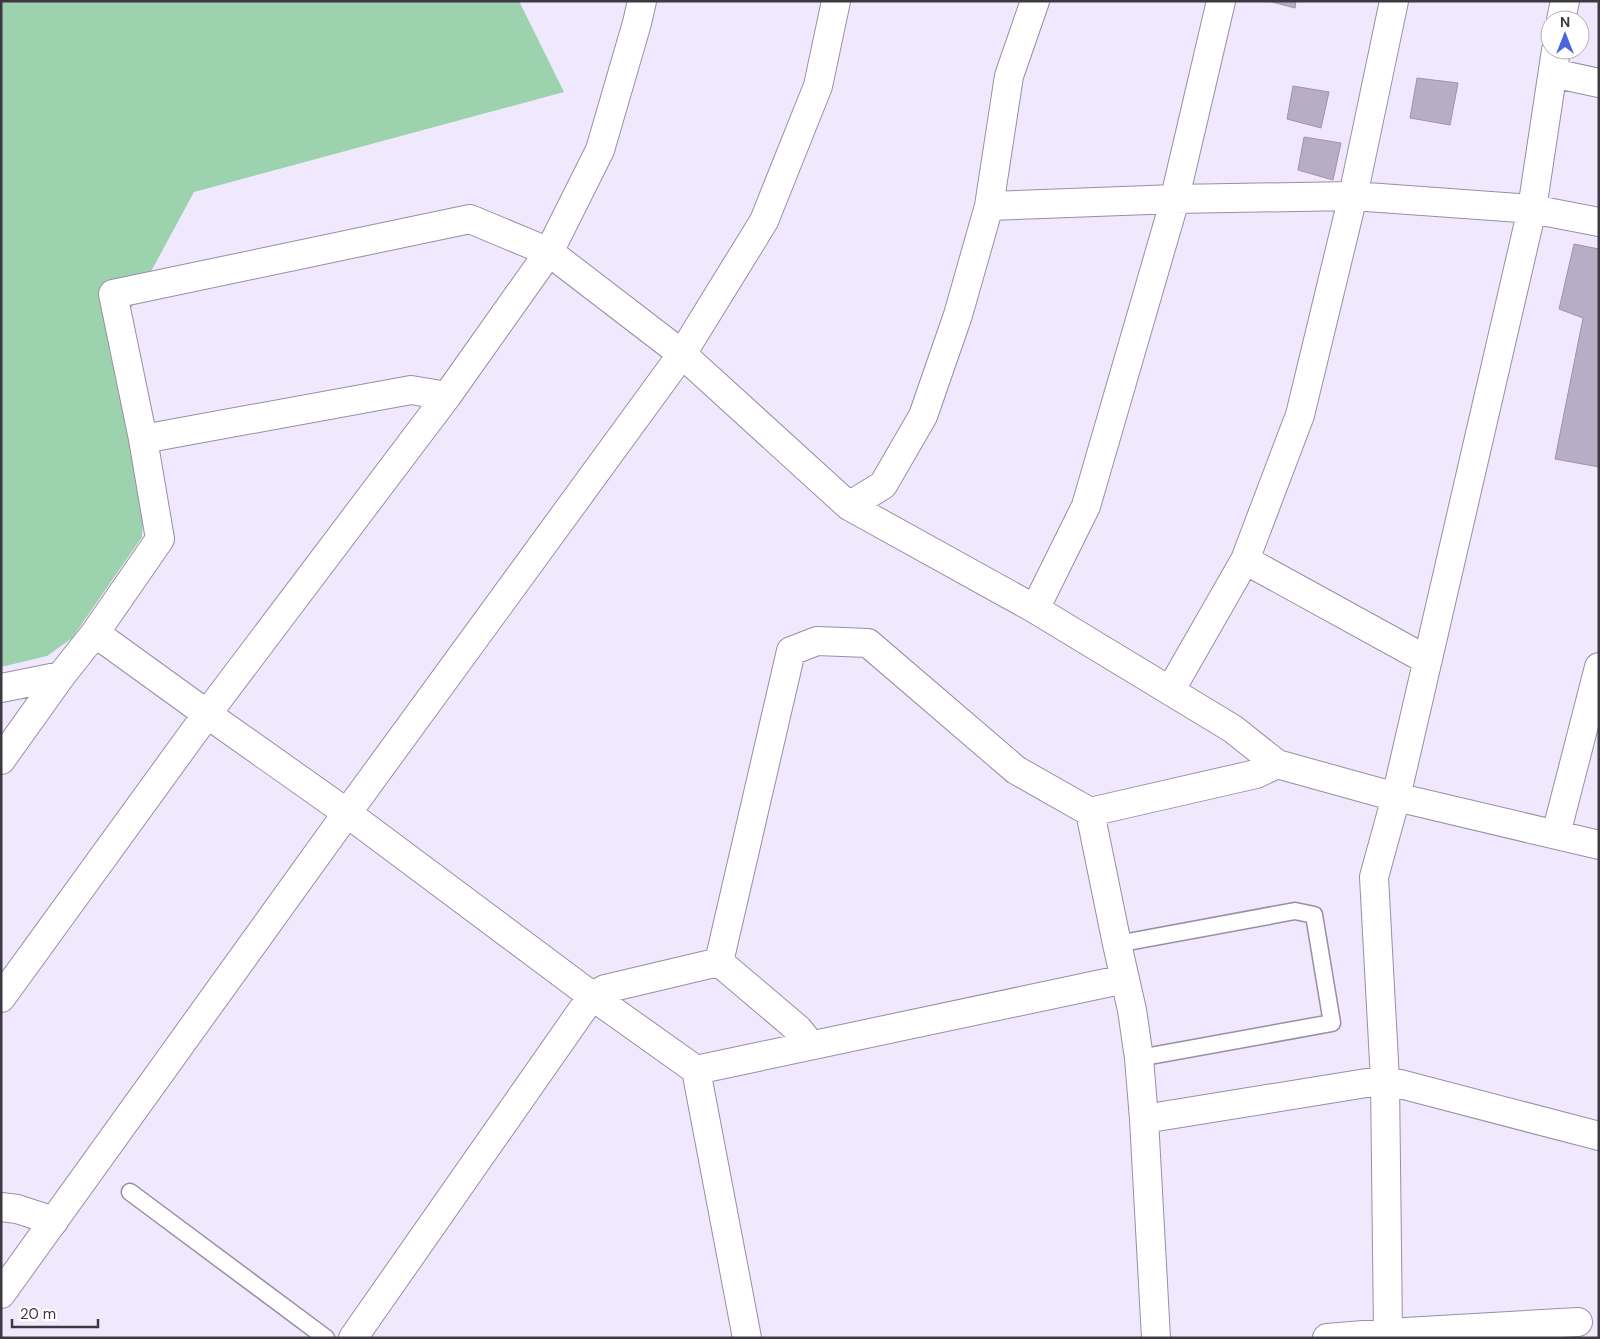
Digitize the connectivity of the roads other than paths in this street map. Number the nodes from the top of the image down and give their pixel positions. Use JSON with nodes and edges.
{"nodes":[{"id":1,"x":642,"y":1,"type":"edge"},
{"id":2,"x":836,"y":1,"type":"edge"},
{"id":3,"x":1035,"y":1,"type":"edge"},
{"id":4,"x":1221,"y":1,"type":"edge"},
{"id":5,"x":1394,"y":1,"type":"edge"},
{"id":6,"x":1554,"y":61,"type":"edge"},
{"id":7,"x":1599,"y":82,"type":"edge"},
{"id":8,"x":1353,"y":196,"type":"junction"},
{"id":9,"x":1175,"y":199,"type":"junction"},
{"id":10,"x":989,"y":206,"type":"junction"},
{"id":11,"x":1532,"y":209,"type":"junction"},
{"id":12,"x":1599,"y":222,"type":"edge"},
{"id":13,"x":549,"y":252,"type":"junction"},
{"id":14,"x":682,"y":354,"type":"junction"},
{"id":15,"x":447,"y":396,"type":"junction"},
{"id":16,"x":143,"y":439,"type":"junction"},
{"id":17,"x":849,"y":506,"type":"junction"},
{"id":18,"x":1245,"y":560,"type":"junction"},
{"id":19,"x":1035,"y":609,"type":"junction"},
{"id":20,"x":95,"y":633,"type":"junction"},
{"id":21,"x":1428,"y":660,"type":"junction"},
{"id":22,"x":1598,"y":670,"type":"edge"},
{"id":23,"x":61,"y":676,"type":"junction"},
{"id":24,"x":1,"y":688,"type":"edge"},
{"id":25,"x":1170,"y":691,"type":"junction"},
{"id":26,"x":207,"y":714,"type":"junction"},
{"id":27,"x":1,"y":760,"type":"edge"},
{"id":28,"x":1278,"y":764,"type":"junction"},
{"id":29,"x":1396,"y":797,"type":"junction"},
{"id":30,"x":1090,"y":812,"type":"junction"},
{"id":31,"x":347,"y":813,"type":"junction"},
{"id":32,"x":1556,"y":834,"type":"junction"},
{"id":33,"x":1599,"y":845,"type":"edge"},
{"id":34,"x":1116,"y":944,"type":"junction"},
{"id":35,"x":719,"y":962,"type":"junction"},
{"id":36,"x":1125,"y":979,"type":"junction"},
{"id":37,"x":592,"y":996,"type":"junction"},
{"id":38,"x":1,"y":998,"type":"edge"},
{"id":39,"x":811,"y":1045,"type":"junction"},
{"id":40,"x":1139,"y":1058,"type":"junction"},
{"id":41,"x":696,"y":1070,"type":"junction"},
{"id":42,"x":1385,"y":1080,"type":"junction"},
{"id":43,"x":1144,"y":1119,"type":"junction"},
{"id":44,"x":1599,"y":1136,"type":"edge"},
{"id":45,"x":130,"y":1192,"type":"dead end"},
{"id":46,"x":1,"y":1207,"type":"edge"},
{"id":47,"x":54,"y":1221,"type":"junction"},
{"id":48,"x":1,"y":1294,"type":"edge"},
{"id":49,"x":1578,"y":1322,"type":"dead end"},
{"id":50,"x":1388,"y":1333,"type":"junction"},
{"id":51,"x":326,"y":1338,"type":"edge"},
{"id":52,"x":353,"y":1338,"type":"edge"},
{"id":53,"x":747,"y":1338,"type":"edge"},
{"id":54,"x":1156,"y":1338,"type":"edge"},
{"id":55,"x":1327,"y":1338,"type":"edge"}],
"edges":[{"from":1,"to":13,"type":"street"},
{"from":2,"to":14,"type":"street"},
{"from":3,"to":10,"type":"street"},
{"from":4,"to":9,"type":"street"},
{"from":5,"to":8,"type":"street"},
{"from":6,"to":7,"type":"street"},
{"from":6,"to":11,"type":"street"},
{"from":8,"to":9,"type":"street"},
{"from":8,"to":11,"type":"street"},
{"from":8,"to":18,"type":"street"},
{"from":9,"to":10,"type":"street"},
{"from":9,"to":19,"type":"street"},
{"from":10,"to":17,"type":"street"},
{"from":11,"to":12,"type":"street"},
{"from":11,"to":21,"type":"street"},
{"from":13,"to":14,"type":"street"},
{"from":13,"to":15,"type":"street"},
{"from":13,"to":16,"type":"street"},
{"from":14,"to":17,"type":"street"},
{"from":14,"to":31,"type":"street"},
{"from":15,"to":16,"type":"street"},
{"from":15,"to":26,"type":"street"},
{"from":16,"to":20,"type":"street"},
{"from":17,"to":19,"type":"street"},
{"from":18,"to":21,"type":"street"},
{"from":18,"to":25,"type":"street"},
{"from":19,"to":25,"type":"street"},
{"from":20,"to":23,"type":"street"},
{"from":20,"to":26,"type":"street"},
{"from":21,"to":29,"type":"street"},
{"from":22,"to":32,"type":"street"},
{"from":23,"to":24,"type":"street"},
{"from":23,"to":27,"type":"street"},
{"from":25,"to":28,"type":"street"},
{"from":26,"to":31,"type":"street"},
{"from":26,"to":38,"type":"street"},
{"from":28,"to":29,"type":"street"},
{"from":28,"to":30,"type":"street"},
{"from":29,"to":32,"type":"street"},
{"from":29,"to":42,"type":"street"},
{"from":30,"to":34,"type":"street"},
{"from":30,"to":35,"type":"street"},
{"from":31,"to":37,"type":"street"},
{"from":31,"to":47,"type":"street"},
{"from":32,"to":33,"type":"street"},
{"from":34,"to":36,"type":"street"},
{"from":34,"to":40,"type":"lane"},
{"from":35,"to":37,"type":"street"},
{"from":35,"to":39,"type":"street"},
{"from":36,"to":39,"type":"street"},
{"from":36,"to":40,"type":"street"},
{"from":37,"to":41,"type":"street"},
{"from":37,"to":52,"type":"street"},
{"from":39,"to":41,"type":"street"},
{"from":40,"to":43,"type":"street"},
{"from":41,"to":53,"type":"street"},
{"from":42,"to":43,"type":"street"},
{"from":42,"to":44,"type":"street"},
{"from":42,"to":50,"type":"street"},
{"from":43,"to":54,"type":"street"},
{"from":45,"to":51,"type":"lane"},
{"from":46,"to":47,"type":"street"},
{"from":47,"to":48,"type":"street"},
{"from":49,"to":50,"type":"street"},
{"from":50,"to":55,"type":"street"}]}
